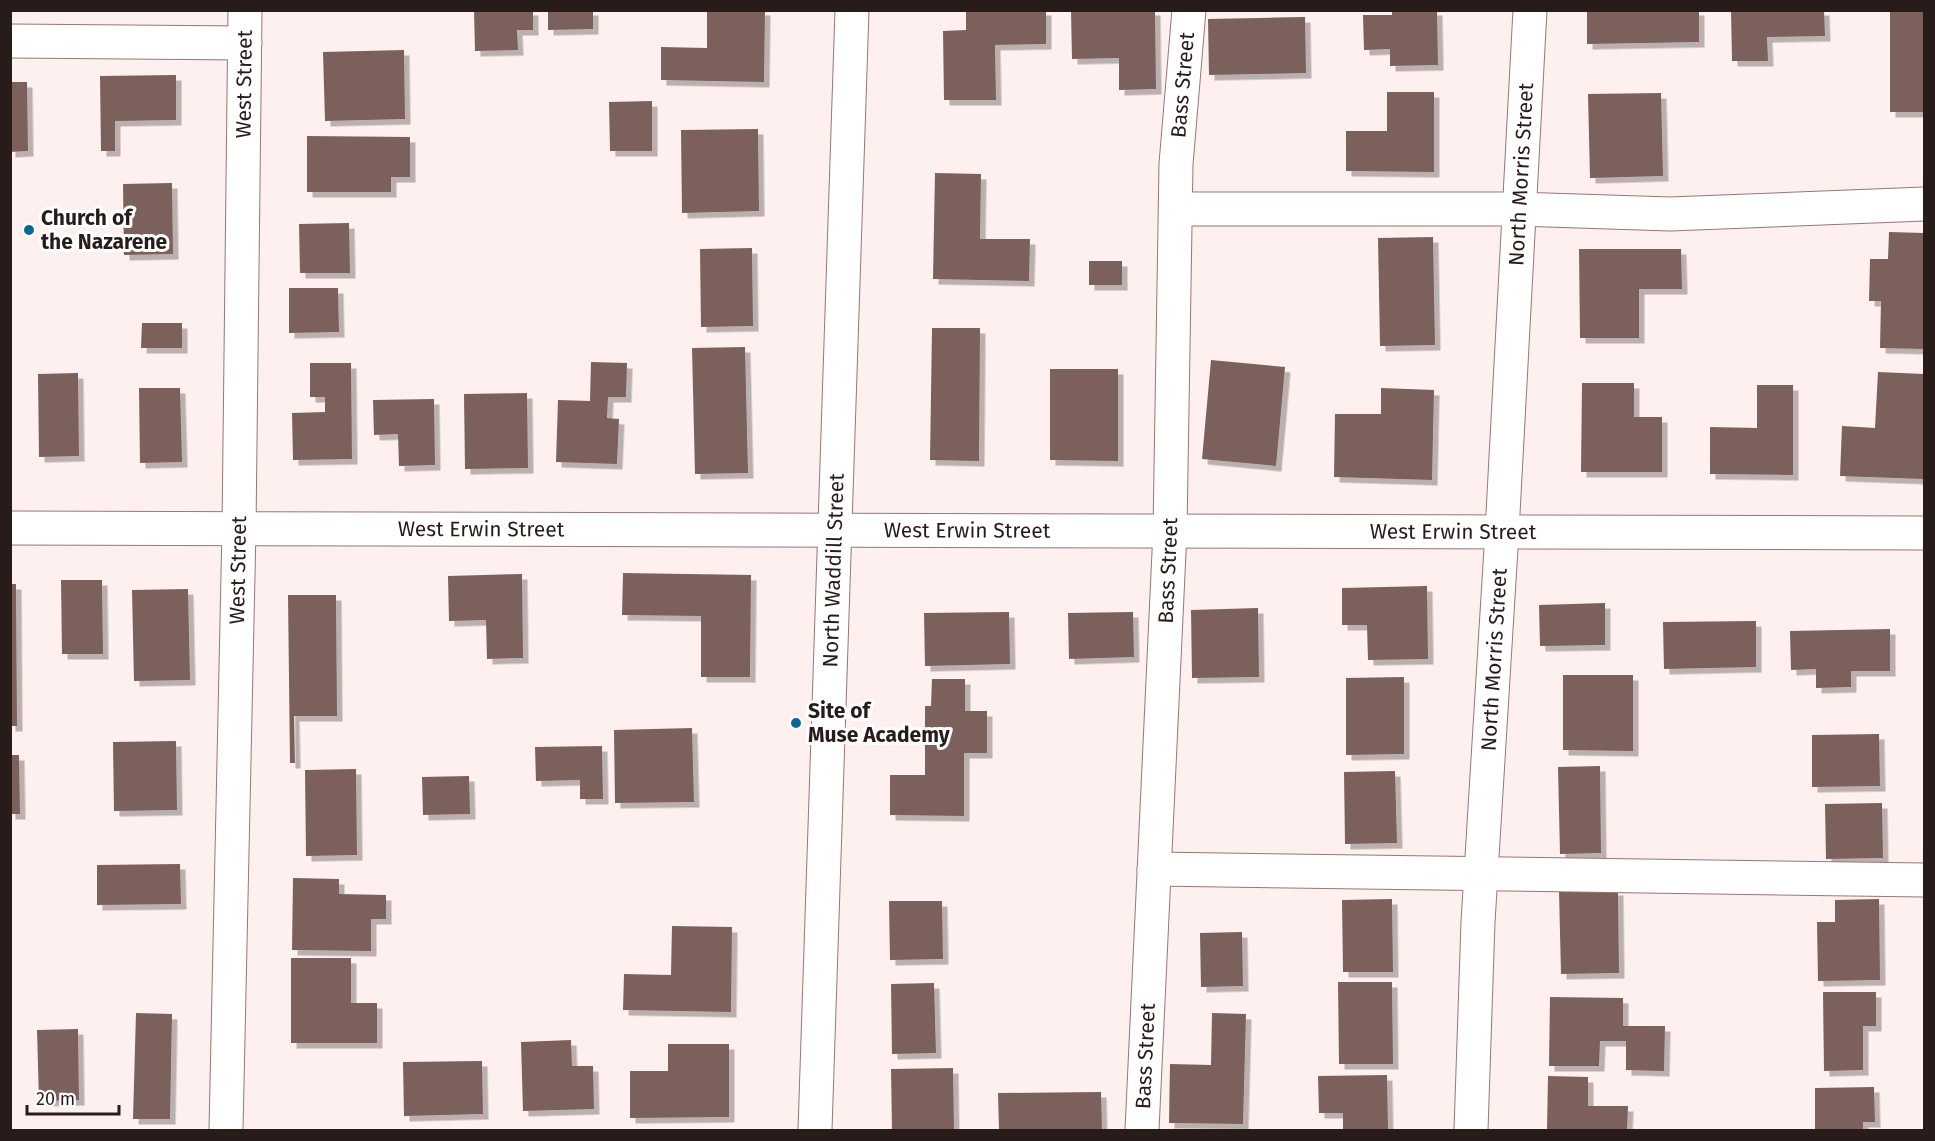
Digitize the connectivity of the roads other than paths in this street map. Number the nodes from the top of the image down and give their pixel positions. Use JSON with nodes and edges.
{"nodes":[{"id":1,"x":245,"y":10,"type":"edge"},
{"id":2,"x":852,"y":10,"type":"edge"},
{"id":3,"x":1189,"y":10,"type":"edge"},
{"id":4,"x":1530,"y":10,"type":"edge"},
{"id":5,"x":10,"y":41,"type":"edge"},
{"id":6,"x":245,"y":43,"type":"junction"},
{"id":7,"x":1924,"y":204,"type":"edge"},
{"id":8,"x":1176,"y":209,"type":"junction"},
{"id":9,"x":1520,"y":209,"type":"junction"},
{"id":10,"x":10,"y":528,"type":"edge"},
{"id":11,"x":239,"y":529,"type":"junction"},
{"id":12,"x":837,"y":530,"type":"junction"},
{"id":13,"x":1170,"y":531,"type":"junction"},
{"id":14,"x":1502,"y":532,"type":"junction"},
{"id":15,"x":1924,"y":533,"type":"edge"},
{"id":16,"x":1154,"y":869,"type":"junction"},
{"id":17,"x":1481,"y":874,"type":"junction"},
{"id":18,"x":1924,"y":880,"type":"edge"},
{"id":19,"x":226,"y":1131,"type":"edge"},
{"id":20,"x":815,"y":1131,"type":"edge"},
{"id":21,"x":1142,"y":1131,"type":"edge"},
{"id":22,"x":1471,"y":1131,"type":"edge"}],
"edges":[{"from":1,"to":6,"type":"street","name":"West Street"},
{"from":2,"to":12,"type":"street","name":"North Waddill Street"},
{"from":3,"to":8,"type":"street","name":"Bass Street"},
{"from":4,"to":9,"type":"street","name":"North Morris Street"},
{"from":5,"to":6,"type":"street"},
{"from":6,"to":11,"type":"street","name":"West Street"},
{"from":7,"to":9,"type":"street"},
{"from":8,"to":9,"type":"street"},
{"from":8,"to":13,"type":"street","name":"Bass Street"},
{"from":9,"to":14,"type":"street","name":"North Morris Street"},
{"from":10,"to":11,"type":"street","name":"West Erwin Street"},
{"from":11,"to":12,"type":"street","name":"West Erwin Street"},
{"from":11,"to":19,"type":"street","name":"West Street"},
{"from":12,"to":13,"type":"street","name":"West Erwin Street"},
{"from":12,"to":20,"type":"street","name":"North Waddill Street"},
{"from":13,"to":14,"type":"street","name":"West Erwin Street"},
{"from":13,"to":16,"type":"street","name":"Bass Street"},
{"from":14,"to":15,"type":"street","name":"West Erwin Street"},
{"from":14,"to":17,"type":"street","name":"North Morris Street"},
{"from":16,"to":17,"type":"street"},
{"from":16,"to":21,"type":"street","name":"Bass Street"},
{"from":17,"to":18,"type":"street"},
{"from":17,"to":22,"type":"street","name":"North Morris Street"}]}
